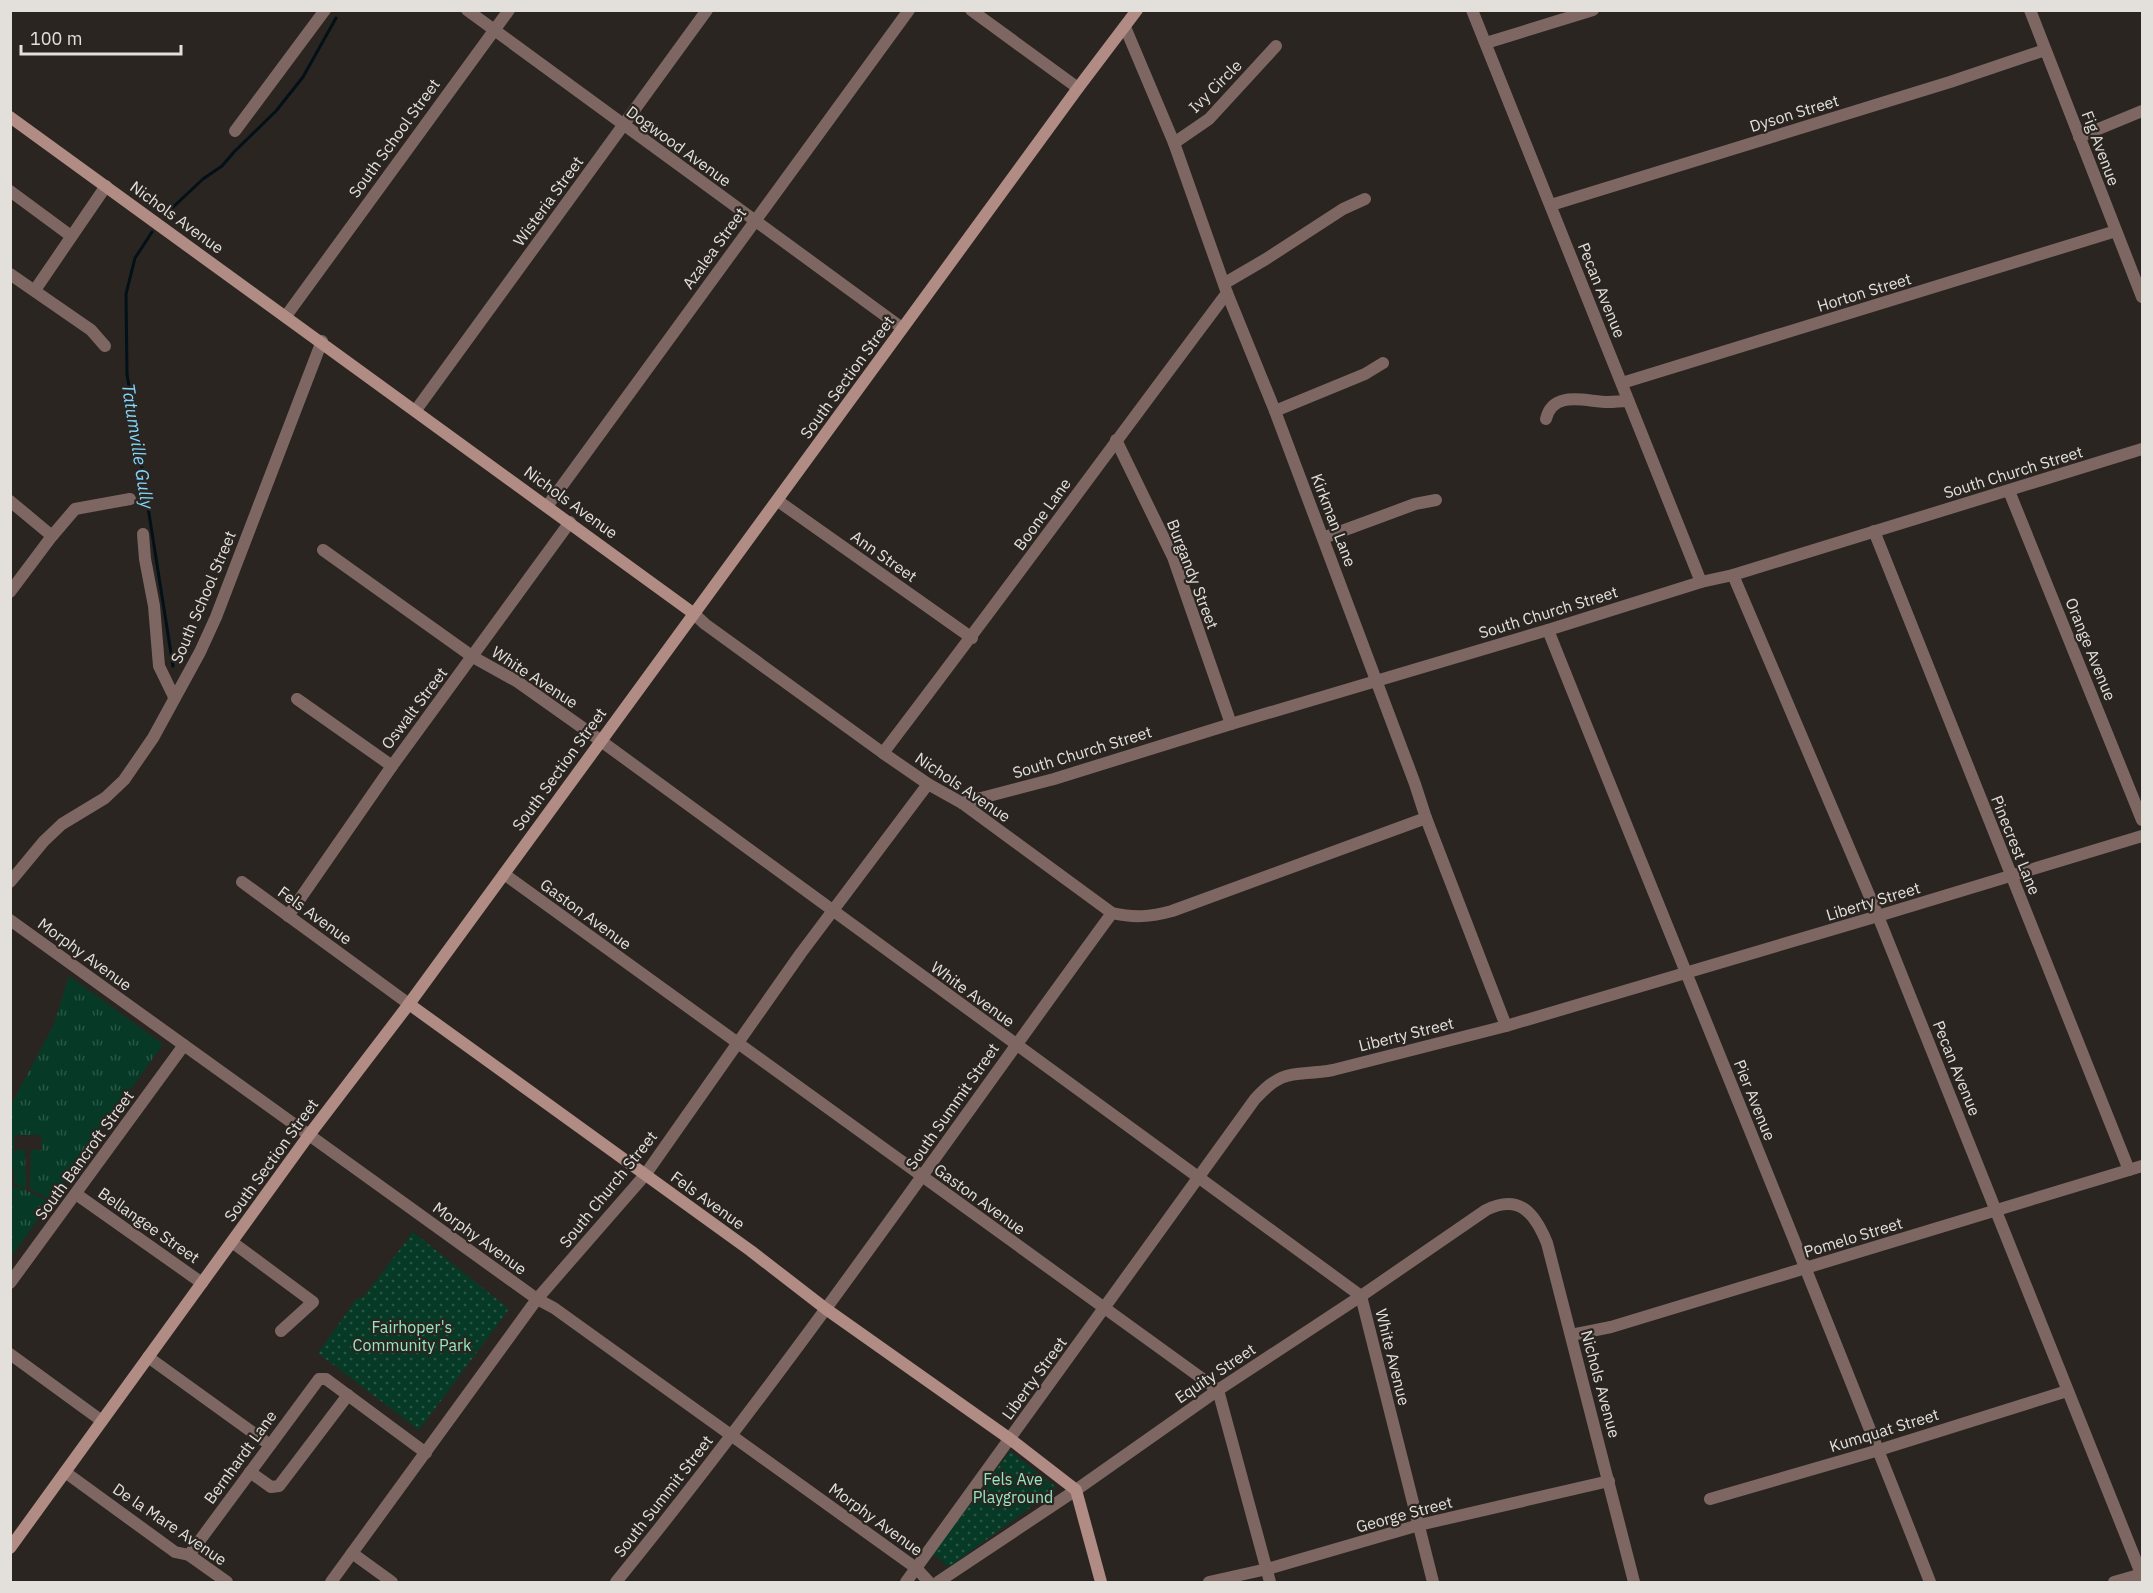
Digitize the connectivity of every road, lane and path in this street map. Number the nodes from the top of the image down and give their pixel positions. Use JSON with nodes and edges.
{"nodes":[{"id":1,"x":325,"y":10,"type":"edge"},
{"id":2,"x":467,"y":10,"type":"edge"},
{"id":3,"x":509,"y":10,"type":"edge"},
{"id":4,"x":707,"y":10,"type":"edge"},
{"id":5,"x":909,"y":10,"type":"edge"},
{"id":6,"x":971,"y":10,"type":"edge"},
{"id":7,"x":1137,"y":10,"type":"edge"},
{"id":8,"x":1472,"y":10,"type":"edge"},
{"id":9,"x":1593,"y":10,"type":"edge"},
{"id":10,"x":2030,"y":10,"type":"edge"},
{"id":11,"x":1125,"y":27,"type":"junction"},
{"id":12,"x":494,"y":31,"type":"junction"},
{"id":13,"x":1486,"y":43,"type":"junction"},
{"id":14,"x":1276,"y":46,"type":"dead end"},
{"id":15,"x":2045,"y":50,"type":"junction"},
{"id":16,"x":1078,"y":88,"type":"junction"},
{"id":17,"x":2142,"y":111,"type":"edge"},
{"id":18,"x":10,"y":117,"type":"edge"},
{"id":19,"x":623,"y":126,"type":"junction"},
{"id":20,"x":235,"y":131,"type":"dead end"},
{"id":21,"x":2079,"y":137,"type":"junction"},
{"id":22,"x":1174,"y":144,"type":"junction"},
{"id":23,"x":106,"y":186,"type":"junction"},
{"id":24,"x":10,"y":191,"type":"edge"},
{"id":25,"x":1365,"y":199,"type":"dead end"},
{"id":26,"x":1551,"y":205,"type":"junction"},
{"id":27,"x":754,"y":220,"type":"junction"},
{"id":28,"x":2116,"y":231,"type":"junction"},
{"id":29,"x":71,"y":236,"type":"junction"},
{"id":30,"x":10,"y":274,"type":"edge"},
{"id":31,"x":1226,"y":288,"type":"junction"},
{"id":32,"x":35,"y":290,"type":"junction"},
{"id":33,"x":2142,"y":297,"type":"edge"},
{"id":34,"x":286,"y":316,"type":"junction"},
{"id":35,"x":902,"y":328,"type":"junction"},
{"id":36,"x":321,"y":341,"type":"junction"},
{"id":37,"x":105,"y":345,"type":"dead end"},
{"id":38,"x":1383,"y":363,"type":"dead end"},
{"id":39,"x":1622,"y":383,"type":"junction"},
{"id":40,"x":1628,"y":401,"type":"junction"},
{"id":41,"x":416,"y":410,"type":"junction"},
{"id":42,"x":1275,"y":411,"type":"junction"},
{"id":43,"x":1546,"y":419,"type":"dead end"},
{"id":44,"x":1116,"y":440,"type":"junction"},
{"id":45,"x":2142,"y":449,"type":"edge"},
{"id":46,"x":2009,"y":491,"type":"junction"},
{"id":47,"x":130,"y":499,"type":"dead end"},
{"id":48,"x":1436,"y":500,"type":"dead end"},
{"id":49,"x":10,"y":501,"type":"edge"},
{"id":50,"x":778,"y":501,"type":"junction"},
{"id":51,"x":548,"y":505,"type":"junction"},
{"id":52,"x":570,"y":522,"type":"junction"},
{"id":53,"x":1874,"y":531,"type":"junction"},
{"id":54,"x":143,"y":534,"type":"dead end"},
{"id":55,"x":52,"y":536,"type":"junction"},
{"id":56,"x":1323,"y":538,"type":"junction"},
{"id":57,"x":323,"y":550,"type":"dead end"},
{"id":58,"x":1732,"y":575,"type":"junction"},
{"id":59,"x":1701,"y":582,"type":"junction"},
{"id":60,"x":10,"y":592,"type":"edge"},
{"id":61,"x":693,"y":613,"type":"junction"},
{"id":62,"x":1548,"y":630,"type":"junction"},
{"id":63,"x":972,"y":638,"type":"junction"},
{"id":64,"x":473,"y":657,"type":"junction"},
{"id":65,"x":1377,"y":681,"type":"junction"},
{"id":66,"x":174,"y":697,"type":"junction"},
{"id":67,"x":297,"y":699,"type":"dead end"},
{"id":68,"x":1231,"y":724,"type":"junction"},
{"id":69,"x":600,"y":741,"type":"junction"},
{"id":70,"x":883,"y":753,"type":"junction"},
{"id":71,"x":392,"y":766,"type":"junction"},
{"id":72,"x":927,"y":784,"type":"junction"},
{"id":73,"x":962,"y":803,"type":"junction"},
{"id":74,"x":1426,"y":818,"type":"junction"},
{"id":75,"x":2142,"y":820,"type":"edge"},
{"id":76,"x":2142,"y":836,"type":"edge"},
{"id":77,"x":504,"y":874,"type":"junction"},
{"id":78,"x":2011,"y":876,"type":"junction"},
{"id":79,"x":10,"y":882,"type":"edge"},
{"id":80,"x":242,"y":882,"type":"dead end"},
{"id":81,"x":833,"y":911,"type":"junction"},
{"id":82,"x":1112,"y":913,"type":"junction"},
{"id":83,"x":288,"y":915,"type":"junction"},
{"id":84,"x":1878,"y":916,"type":"junction"},
{"id":85,"x":10,"y":920,"type":"edge"},
{"id":86,"x":1685,"y":974,"type":"junction"},
{"id":87,"x":409,"y":1004,"type":"junction"},
{"id":88,"x":1506,"y":1026,"type":"junction"},
{"id":89,"x":738,"y":1044,"type":"junction"},
{"id":90,"x":183,"y":1045,"type":"junction"},
{"id":91,"x":1015,"y":1045,"type":"junction"},
{"id":92,"x":309,"y":1135,"type":"junction"},
{"id":93,"x":2142,"y":1166,"type":"edge"},
{"id":94,"x":2129,"y":1170,"type":"junction"},
{"id":95,"x":645,"y":1175,"type":"junction"},
{"id":96,"x":922,"y":1177,"type":"junction"},
{"id":97,"x":1198,"y":1178,"type":"junction"},
{"id":98,"x":76,"y":1194,"type":"junction"},
{"id":99,"x":1516,"y":1205,"type":"joint"},
{"id":100,"x":1996,"y":1211,"type":"junction"},
{"id":101,"x":232,"y":1242,"type":"junction"},
{"id":102,"x":1807,"y":1268,"type":"junction"},
{"id":103,"x":10,"y":1283,"type":"edge"},
{"id":104,"x":202,"y":1283,"type":"junction"},
{"id":105,"x":1361,"y":1296,"type":"junction"},
{"id":106,"x":537,"y":1299,"type":"junction"},
{"id":107,"x":1104,"y":1308,"type":"junction"},
{"id":108,"x":826,"y":1309,"type":"junction"},
{"id":109,"x":281,"y":1331,"type":"dead end"},
{"id":110,"x":1571,"y":1335,"type":"junction"},
{"id":111,"x":10,"y":1354,"type":"edge"},
{"id":112,"x":148,"y":1357,"type":"junction"},
{"id":113,"x":1218,"y":1390,"type":"junction"},
{"id":114,"x":2067,"y":1391,"type":"junction"},
{"id":115,"x":348,"y":1395,"type":"junction"},
{"id":116,"x":102,"y":1421,"type":"junction"},
{"id":117,"x":731,"y":1436,"type":"junction"},
{"id":118,"x":1010,"y":1439,"type":"junction"},
{"id":119,"x":270,"y":1445,"type":"junction"},
{"id":120,"x":1879,"y":1450,"type":"junction"},
{"id":121,"x":426,"y":1452,"type":"junction"},
{"id":122,"x":66,"y":1472,"type":"junction"},
{"id":123,"x":250,"y":1472,"type":"junction"},
{"id":124,"x":1609,"y":1481,"type":"junction"},
{"id":125,"x":1076,"y":1490,"type":"junction"},
{"id":126,"x":1710,"y":1499,"type":"dead end"},
{"id":127,"x":1419,"y":1525,"type":"junction"},
{"id":128,"x":10,"y":1548,"type":"edge"},
{"id":129,"x":352,"y":1553,"type":"junction"},
{"id":130,"x":189,"y":1555,"type":"junction"},
{"id":131,"x":916,"y":1568,"type":"junction"},
{"id":132,"x":1267,"y":1569,"type":"junction"},
{"id":133,"x":2142,"y":1575,"type":"edge"},
{"id":134,"x":227,"y":1582,"type":"edge"},
{"id":135,"x":331,"y":1582,"type":"edge"},
{"id":136,"x":392,"y":1582,"type":"edge"},
{"id":137,"x":616,"y":1582,"type":"edge"},
{"id":138,"x":906,"y":1582,"type":"edge"},
{"id":139,"x":929,"y":1582,"type":"edge"},
{"id":140,"x":938,"y":1582,"type":"edge"},
{"id":141,"x":1101,"y":1582,"type":"edge"},
{"id":142,"x":1209,"y":1582,"type":"edge"},
{"id":143,"x":1270,"y":1582,"type":"edge"},
{"id":144,"x":1433,"y":1582,"type":"edge"},
{"id":145,"x":1634,"y":1582,"type":"edge"},
{"id":146,"x":1930,"y":1582,"type":"edge"},
{"id":147,"x":2114,"y":1582,"type":"edge"}],
"edges":[{"from":1,"to":20,"type":"street"},
{"from":2,"to":12,"type":"street","name":"Dogwood Avenue"},
{"from":3,"to":12,"type":"street","name":"South School Street"},
{"from":4,"to":19,"type":"street","name":"Wisteria Street"},
{"from":5,"to":27,"type":"street","name":"Azalea Street"},
{"from":6,"to":16,"type":"street"},
{"from":7,"to":11,"type":"street","name":"South Section Street"},
{"from":8,"to":13,"type":"street","name":"Pecan Avenue"},
{"from":9,"to":13,"type":"street"},
{"from":10,"to":15,"type":"street","name":"Fig Avenue"},
{"from":11,"to":16,"type":"street","name":"South Section Street"},
{"from":11,"to":22,"type":"street","name":"Kirkman Lane"},
{"from":12,"to":19,"type":"street","name":"Dogwood Avenue"},
{"from":12,"to":34,"type":"street","name":"South School Street"},
{"from":13,"to":26,"type":"street","name":"Pecan Avenue"},
{"from":14,"to":22,"type":"street","name":"Ivy Circle"},
{"from":15,"to":21,"type":"street","name":"Fig Avenue"},
{"from":15,"to":26,"type":"street","name":"Dyson Street"},
{"from":16,"to":35,"type":"street","name":"South Section Street"},
{"from":17,"to":21,"type":"street"},
{"from":18,"to":23,"type":"street","name":"Nichols Avenue"},
{"from":19,"to":27,"type":"street","name":"Dogwood Avenue"},
{"from":19,"to":41,"type":"street","name":"Wisteria Street"},
{"from":21,"to":28,"type":"street","name":"Fig Avenue"},
{"from":22,"to":31,"type":"street","name":"Kirkman Lane"},
{"from":23,"to":29,"type":"street"},
{"from":23,"to":34,"type":"street","name":"Nichols Avenue"},
{"from":24,"to":29,"type":"street"},
{"from":25,"to":31,"type":"street","name":"Boone Lane"},
{"from":26,"to":39,"type":"street","name":"Pecan Avenue"},
{"from":27,"to":35,"type":"street","name":"Dogwood Avenue"},
{"from":27,"to":51,"type":"street","name":"Azalea Street"},
{"from":28,"to":33,"type":"street","name":"Fig Avenue"},
{"from":28,"to":39,"type":"street","name":"Horton Street"},
{"from":29,"to":32,"type":"street"},
{"from":30,"to":32,"type":"street"},
{"from":31,"to":42,"type":"street","name":"Kirkman Lane"},
{"from":31,"to":44,"type":"street","name":"Boone Lane"},
{"from":32,"to":37,"type":"street"},
{"from":34,"to":36,"type":"street","name":"Nichols Avenue"},
{"from":35,"to":50,"type":"street","name":"South Section Street"},
{"from":36,"to":41,"type":"street","name":"Nichols Avenue"},
{"from":36,"to":66,"type":"street","name":"South School Street"},
{"from":38,"to":42,"type":"street"},
{"from":39,"to":40,"type":"street","name":"Pecan Avenue"},
{"from":40,"to":43,"type":"street"},
{"from":40,"to":59,"type":"street","name":"Pecan Avenue"},
{"from":41,"to":51,"type":"street","name":"Nichols Avenue"},
{"from":42,"to":56,"type":"street","name":"Kirkman Lane"},
{"from":44,"to":63,"type":"street","name":"Boone Lane"},
{"from":44,"to":68,"type":"street","name":"Burgandy Street"},
{"from":45,"to":46,"type":"street","name":"South Church Street"},
{"from":46,"to":53,"type":"street","name":"South Church Street"},
{"from":46,"to":75,"type":"street","name":"Orange Avenue"},
{"from":47,"to":55,"type":"street"},
{"from":48,"to":56,"type":"street"},
{"from":49,"to":55,"type":"street"},
{"from":50,"to":61,"type":"street","name":"South Section Street"},
{"from":50,"to":63,"type":"street","name":"Ann Street"},
{"from":51,"to":52,"type":"street","name":"Nichols Avenue"},
{"from":52,"to":61,"type":"street","name":"Nichols Avenue"},
{"from":52,"to":64,"type":"street","name":"Oswalt Street"},
{"from":53,"to":58,"type":"street","name":"South Church Street"},
{"from":53,"to":78,"type":"street","name":"Pinecrest Lane"},
{"from":54,"to":66,"type":"street"},
{"from":55,"to":60,"type":"street"},
{"from":56,"to":65,"type":"street","name":"Kirkman Lane"},
{"from":57,"to":64,"type":"street","name":"White Avenue"},
{"from":58,"to":59,"type":"street","name":"South Church Street"},
{"from":58,"to":84,"type":"street","name":"Pecan Avenue"},
{"from":59,"to":62,"type":"street","name":"South Church Street"},
{"from":61,"to":69,"type":"street","name":"South Section Street"},
{"from":61,"to":70,"type":"street","name":"Nichols Avenue"},
{"from":62,"to":65,"type":"street","name":"South Church Street"},
{"from":62,"to":86,"type":"street","name":"Pier Avenue"},
{"from":63,"to":70,"type":"street","name":"Boone Lane"},
{"from":64,"to":69,"type":"street","name":"White Avenue"},
{"from":64,"to":71,"type":"street","name":"Oswalt Street"},
{"from":65,"to":68,"type":"street","name":"South Church Street"},
{"from":65,"to":74,"type":"street","name":"Kirkman Lane"},
{"from":66,"to":79,"type":"street","name":"South School Street"},
{"from":67,"to":71,"type":"street"},
{"from":68,"to":73,"type":"street","name":"South Church Street"},
{"from":69,"to":77,"type":"street","name":"South Section Street"},
{"from":69,"to":81,"type":"street","name":"White Avenue"},
{"from":70,"to":72,"type":"street","name":"Nichols Avenue"},
{"from":71,"to":83,"type":"street","name":"Oswalt Street"},
{"from":72,"to":73,"type":"street","name":"Nichols Avenue"},
{"from":72,"to":81,"type":"street","name":"South Church Street"},
{"from":73,"to":82,"type":"street","name":"Nichols Avenue"},
{"from":74,"to":82,"type":"street"},
{"from":74,"to":88,"type":"street","name":"Kirkman Lane"},
{"from":76,"to":78,"type":"street","name":"Liberty Street"},
{"from":77,"to":87,"type":"street","name":"South Section Street"},
{"from":77,"to":89,"type":"street","name":"Gaston Avenue"},
{"from":78,"to":84,"type":"street","name":"Liberty Street"},
{"from":78,"to":94,"type":"street","name":"Pinecrest Lane"},
{"from":80,"to":83,"type":"street","name":"Fels Avenue"},
{"from":81,"to":89,"type":"street","name":"South Church Street"},
{"from":81,"to":91,"type":"street","name":"White Avenue"},
{"from":82,"to":91,"type":"street","name":"South Summit Street"},
{"from":83,"to":87,"type":"street","name":"Fels Avenue"},
{"from":84,"to":86,"type":"street","name":"Liberty Street"},
{"from":84,"to":100,"type":"street","name":"Pecan Avenue"},
{"from":85,"to":90,"type":"street","name":"Morphy Avenue"},
{"from":86,"to":88,"type":"street","name":"Liberty Street"},
{"from":86,"to":102,"type":"street","name":"Pier Avenue"},
{"from":87,"to":92,"type":"street","name":"South Section Street"},
{"from":87,"to":95,"type":"street","name":"Fels Avenue"},
{"from":88,"to":97,"type":"street","name":"Liberty Street"},
{"from":89,"to":95,"type":"street","name":"South Church Street"},
{"from":89,"to":96,"type":"street","name":"Gaston Avenue"},
{"from":90,"to":92,"type":"street","name":"Morphy Avenue"},
{"from":90,"to":98,"type":"street","name":"South Bancroft Street"},
{"from":91,"to":96,"type":"street","name":"South Summit Street"},
{"from":91,"to":97,"type":"street","name":"White Avenue"},
{"from":92,"to":101,"type":"street","name":"South Section Street"},
{"from":92,"to":106,"type":"street","name":"Morphy Avenue"},
{"from":93,"to":94,"type":"street","name":"Pomelo Street"},
{"from":94,"to":100,"type":"street","name":"Pomelo Street"},
{"from":95,"to":106,"type":"street","name":"South Church Street"},
{"from":95,"to":108,"type":"street","name":"Fels Avenue"},
{"from":96,"to":107,"type":"street","name":"Gaston Avenue"},
{"from":96,"to":108,"type":"street","name":"South Summit Street"},
{"from":97,"to":105,"type":"street","name":"White Avenue"},
{"from":97,"to":107,"type":"street","name":"Liberty Street"},
{"from":98,"to":103,"type":"street","name":"South Bancroft Street"},
{"from":98,"to":104,"type":"street","name":"Bellangee Street"},
{"from":99,"to":105,"type":"street","name":"Equity Street"},
{"from":99,"to":110,"type":"street","name":"Nichols Avenue"},
{"from":100,"to":102,"type":"street","name":"Pomelo Street"},
{"from":100,"to":114,"type":"street","name":"Pecan Avenue"},
{"from":101,"to":104,"type":"street","name":"South Section Street"},
{"from":101,"to":109,"type":"street"},
{"from":102,"to":110,"type":"street","name":"Pomelo Street"},
{"from":102,"to":120,"type":"street","name":"Pier Avenue"},
{"from":104,"to":112,"type":"street","name":"South Section Street"},
{"from":105,"to":113,"type":"street","name":"Equity Street"},
{"from":105,"to":127,"type":"street","name":"White Avenue"},
{"from":106,"to":117,"type":"street","name":"Morphy Avenue"},
{"from":106,"to":121,"type":"street","name":"South Church Street"},
{"from":107,"to":113,"type":"street","name":"Gaston Avenue"},
{"from":107,"to":118,"type":"street","name":"Liberty Street"},
{"from":108,"to":117,"type":"street","name":"South Summit Street"},
{"from":108,"to":118,"type":"street","name":"Fels Avenue"},
{"from":110,"to":124,"type":"street","name":"Nichols Avenue"},
{"from":111,"to":116,"type":"street"},
{"from":112,"to":116,"type":"street","name":"South Section Street"},
{"from":112,"to":119,"type":"street"},
{"from":113,"to":125,"type":"street","name":"Equity Street"},
{"from":113,"to":132,"type":"street"},
{"from":114,"to":120,"type":"street","name":"Kumquat Street"},
{"from":114,"to":133,"type":"street","name":"Pecan Avenue"},
{"from":115,"to":119,"type":"street","name":"Bernhardt Lane"},
{"from":115,"to":121,"type":"street"},
{"from":115,"to":123,"type":"street"},
{"from":116,"to":122,"type":"street","name":"South Section Street"},
{"from":117,"to":131,"type":"street","name":"Morphy Avenue"},
{"from":117,"to":137,"type":"street","name":"South Summit Street"},
{"from":118,"to":125,"type":"street","name":"Fels Avenue"},
{"from":118,"to":131,"type":"street","name":"Liberty Street"},
{"from":119,"to":123,"type":"street","name":"Bernhardt Lane"},
{"from":120,"to":126,"type":"street","name":"Kumquat Street"},
{"from":120,"to":146,"type":"street","name":"Pier Avenue"},
{"from":121,"to":129,"type":"street","name":"South Church Street"},
{"from":122,"to":128,"type":"street","name":"South Section Street"},
{"from":122,"to":130,"type":"street","name":"De la Mare Avenue"},
{"from":123,"to":130,"type":"street","name":"Bernhardt Lane"},
{"from":124,"to":127,"type":"street","name":"George Street"},
{"from":124,"to":145,"type":"street","name":"Nichols Avenue"},
{"from":125,"to":140,"type":"street","name":"Equity Street"},
{"from":125,"to":141,"type":"street"},
{"from":127,"to":132,"type":"street","name":"George Street"},
{"from":127,"to":144,"type":"street","name":"White Avenue"},
{"from":129,"to":135,"type":"street","name":"South Church Street"},
{"from":129,"to":136,"type":"street"},
{"from":130,"to":134,"type":"street","name":"De la Mare Avenue"},
{"from":131,"to":138,"type":"street","name":"Liberty Street"},
{"from":131,"to":139,"type":"street","name":"Morphy Avenue"},
{"from":132,"to":142,"type":"street","name":"George Street"},
{"from":132,"to":143,"type":"street"},
{"from":133,"to":147,"type":"street"}]}
